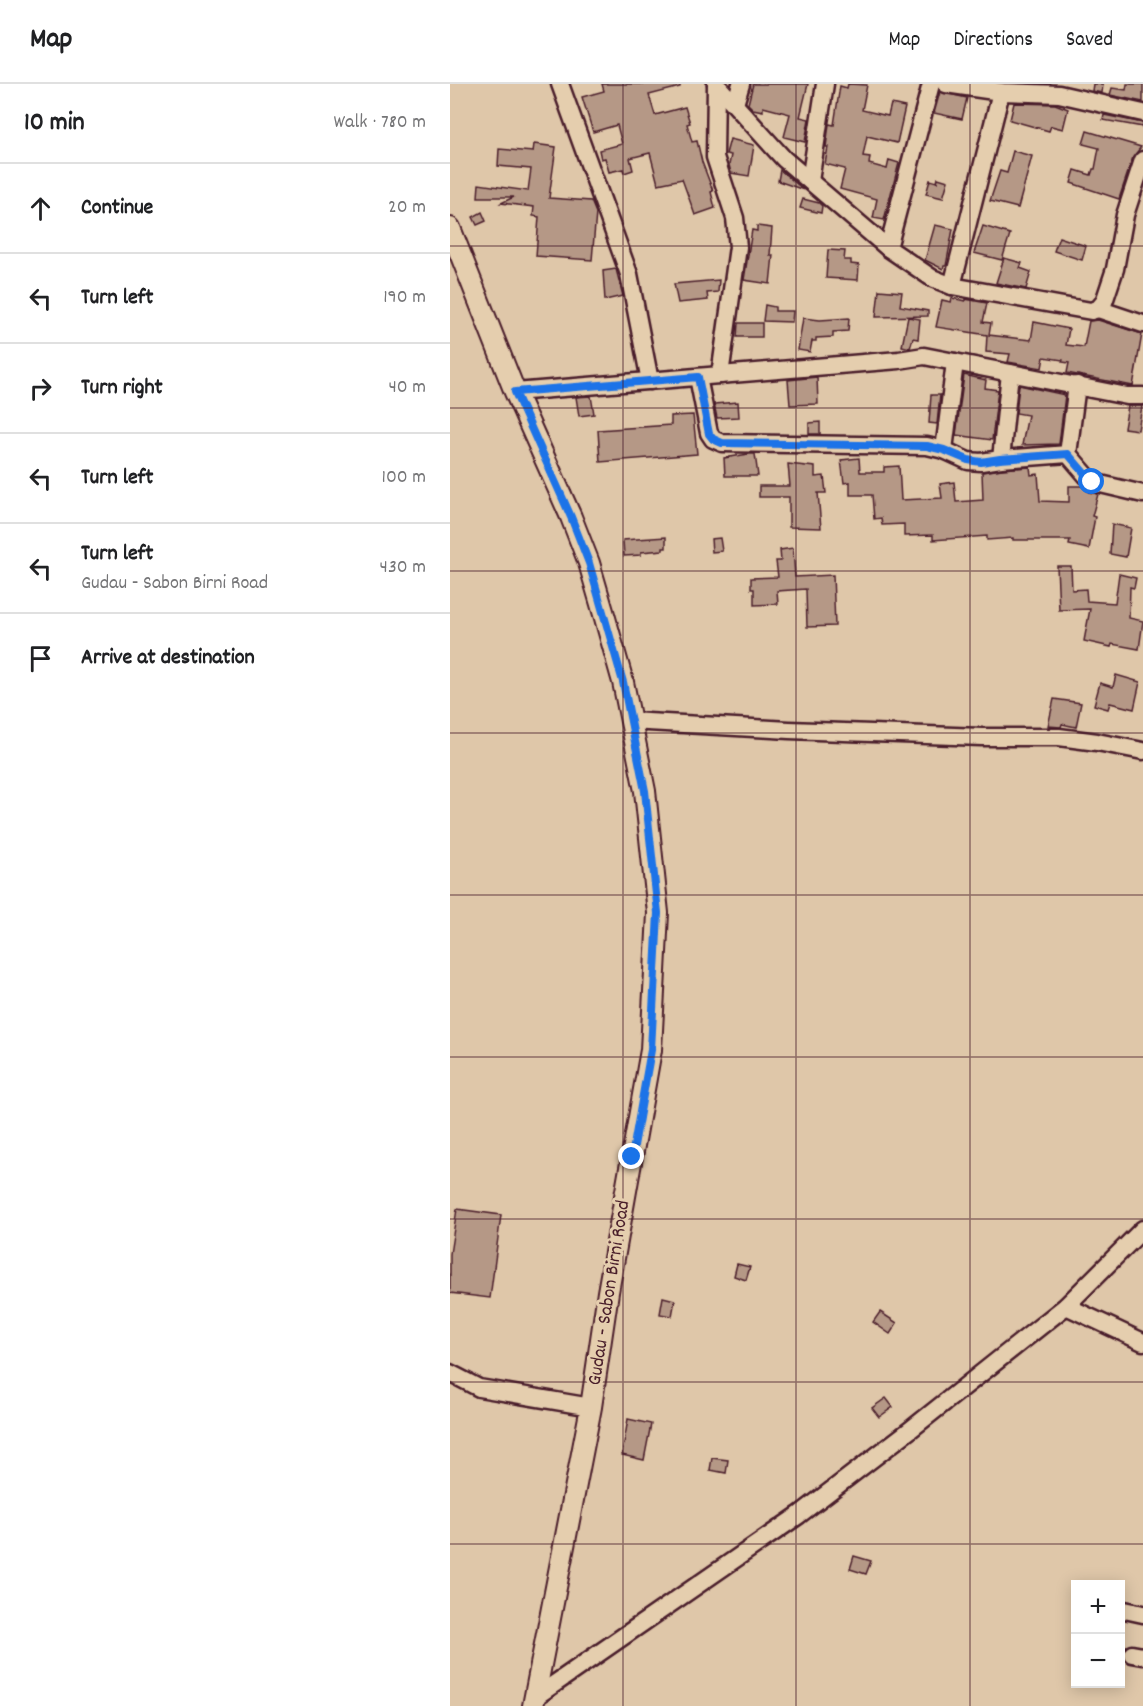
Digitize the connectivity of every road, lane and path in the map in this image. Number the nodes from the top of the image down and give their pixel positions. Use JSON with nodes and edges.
{"nodes":[{"id":1,"x":560,"y":84,"type":"edge"},
{"id":2,"x":716,"y":84,"type":"edge"},
{"id":3,"x":741,"y":84,"type":"edge"},
{"id":4,"x":825,"y":84,"type":"edge"},
{"id":5,"x":931,"y":84,"type":"edge"},
{"id":6,"x":946,"y":84,"type":"edge"},
{"id":7,"x":984,"y":87,"type":"edge"},
{"id":8,"x":1059,"y":89,"type":"edge"},
{"id":9,"x":1001,"y":92,"type":"junction"},
{"id":10,"x":735,"y":104,"type":"junction"},
{"id":11,"x":1143,"y":113,"type":"edge"},
{"id":12,"x":1143,"y":160,"type":"edge"},
{"id":13,"x":810,"y":181,"type":"junction"},
{"id":14,"x":450,"y":228,"type":"edge"},
{"id":15,"x":888,"y":248,"type":"junction"},
{"id":16,"x":952,"y":286,"type":"junction"},
{"id":17,"x":1098,"y":309,"type":"junction"},
{"id":18,"x":1143,"y":324,"type":"edge"},
{"id":19,"x":955,"y":362,"type":"junction"},
{"id":20,"x":1010,"y":373,"type":"junction"},
{"id":21,"x":720,"y":375,"type":"junction"},
{"id":22,"x":698,"y":377,"type":"junction"},
{"id":23,"x":650,"y":381,"type":"junction"},
{"id":24,"x":1077,"y":385,"type":"junction"},
{"id":25,"x":515,"y":392,"type":"junction"},
{"id":26,"x":1143,"y":396,"type":"edge"},
{"id":27,"x":944,"y":450,"type":"junction"},
{"id":28,"x":1068,"y":454,"type":"junction"},
{"id":29,"x":1000,"y":459,"type":"junction"},
{"id":30,"x":1143,"y":494,"type":"edge"},
{"id":31,"x":630,"y":721,"type":"junction"},
{"id":32,"x":1143,"y":751,"type":"edge"},
{"id":33,"x":1143,"y":1228,"type":"edge"},
{"id":34,"x":1066,"y":1306,"type":"junction"},
{"id":35,"x":1143,"y":1342,"type":"edge"},
{"id":36,"x":450,"y":1373,"type":"edge"},
{"id":37,"x":591,"y":1407,"type":"junction"},
{"id":38,"x":1125,"y":1610,"type":"edge"},
{"id":39,"x":1143,"y":1614,"type":"edge"},
{"id":40,"x":534,"y":1702,"type":"edge"}],
"edges":[{"from":1,"to":23,"type":"street"},
{"from":2,"to":10,"type":"street"},
{"from":2,"to":21,"type":"street"},
{"from":3,"to":10,"type":"street"},
{"from":4,"to":13,"type":"street"},
{"from":5,"to":15,"type":"street"},
{"from":6,"to":7,"type":"street"},
{"from":7,"to":9,"type":"street"},
{"from":8,"to":9,"type":"street"},
{"from":8,"to":11,"type":"street"},
{"from":9,"to":16,"type":"street"},
{"from":10,"to":13,"type":"street"},
{"from":12,"to":17,"type":"street"},
{"from":13,"to":15,"type":"street"},
{"from":14,"to":25,"type":"main road","name":"Gudau - Sabon Birni Road"},
{"from":15,"to":16,"type":"street"},
{"from":16,"to":17,"type":"street"},
{"from":17,"to":18,"type":"street"},
{"from":19,"to":20,"type":"street"},
{"from":19,"to":21,"type":"street"},
{"from":19,"to":27,"type":"street"},
{"from":20,"to":24,"type":"street"},
{"from":20,"to":29,"type":"street"},
{"from":21,"to":22,"type":"street"},
{"from":22,"to":23,"type":"street"},
{"from":22,"to":27,"type":"street"},
{"from":23,"to":25,"type":"street"},
{"from":24,"to":26,"type":"street"},
{"from":24,"to":28,"type":"street"},
{"from":25,"to":31,"type":"main road","name":"Gudau - Sabon Birni Road"},
{"from":27,"to":29,"type":"street"},
{"from":28,"to":29,"type":"street"},
{"from":28,"to":30,"type":"street"},
{"from":31,"to":32,"type":"street"},
{"from":31,"to":37,"type":"main road","name":"Gudau - Sabon Birni Road"},
{"from":33,"to":34,"type":"street"},
{"from":34,"to":35,"type":"street"},
{"from":34,"to":40,"type":"street"},
{"from":36,"to":37,"type":"street"},
{"from":37,"to":40,"type":"main road","name":"Gudau - Sabon Birni Road"},
{"from":38,"to":39,"type":"street"}]}
